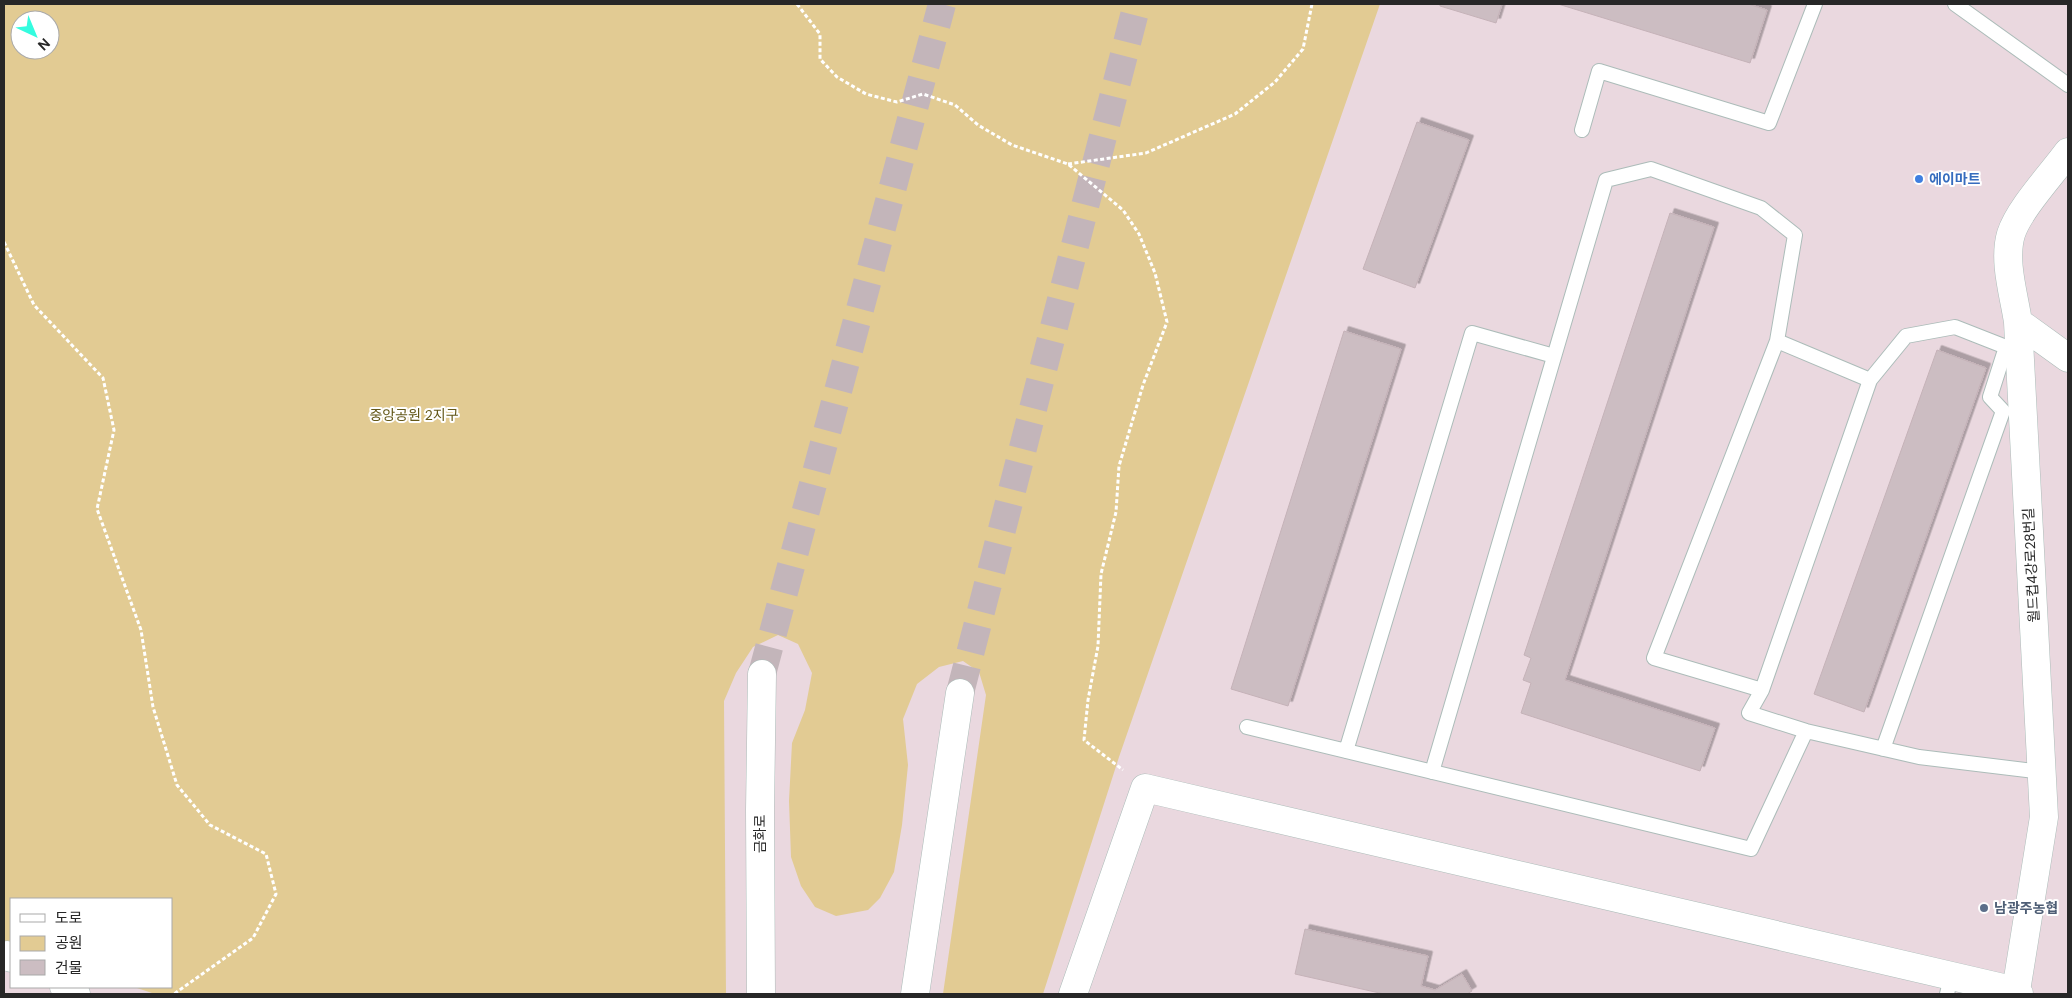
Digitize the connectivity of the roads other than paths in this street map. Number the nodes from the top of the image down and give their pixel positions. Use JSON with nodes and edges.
{"nodes":[{"id":1,"x":1815,"y":4,"type":"edge"},
{"id":2,"x":1955,"y":4,"type":"edge"},
{"id":3,"x":2068,"y":85,"type":"edge"},
{"id":4,"x":1582,"y":130,"type":"dead end"},
{"id":5,"x":2068,"y":154,"type":"edge"},
{"id":6,"x":2018,"y":322,"type":"junction"},
{"id":7,"x":1777,"y":341,"type":"junction"},
{"id":8,"x":1554,"y":356,"type":"junction"},
{"id":9,"x":2068,"y":358,"type":"edge"},
{"id":10,"x":1870,"y":380,"type":"junction"},
{"id":11,"x":762,"y":674,"type":"tunnel mouth"},
{"id":12,"x":1762,"y":690,"type":"junction"},
{"id":13,"x":960,"y":693,"type":"tunnel mouth"},
{"id":14,"x":1247,"y":727,"type":"dead end"},
{"id":15,"x":1806,"y":731,"type":"junction"},
{"id":16,"x":1883,"y":749,"type":"junction"},
{"id":17,"x":1346,"y":750,"type":"junction"},
{"id":18,"x":1432,"y":772,"type":"junction"},
{"id":19,"x":2042,"y":772,"type":"junction"},
{"id":20,"x":1949,"y":986,"type":"edge"},
{"id":21,"x":2018,"y":993,"type":"edge"},
{"id":22,"x":762,"y":994,"type":"edge"},
{"id":23,"x":915,"y":994,"type":"edge"},
{"id":24,"x":1073,"y":994,"type":"edge"}],
"edges":[{"from":1,"to":4,"type":"lane"},
{"from":2,"to":3,"type":"lane"},
{"from":5,"to":6,"type":"street","name":"월드컵4강로28번길"},
{"from":6,"to":9,"type":"street"},
{"from":6,"to":19,"type":"street","name":"월드컵4강로28번길"},
{"from":7,"to":8,"type":"lane"},
{"from":7,"to":10,"type":"lane"},
{"from":7,"to":12,"type":"lane"},
{"from":8,"to":17,"type":"lane"},
{"from":8,"to":18,"type":"lane"},
{"from":10,"to":12,"type":"lane"},
{"from":10,"to":16,"type":"lane"},
{"from":11,"to":22,"type":"street","name":"금화로"},
{"from":12,"to":15,"type":"lane"},
{"from":13,"to":23,"type":"street"},
{"from":14,"to":17,"type":"lane"},
{"from":15,"to":16,"type":"lane"},
{"from":15,"to":18,"type":"lane"},
{"from":16,"to":19,"type":"lane"},
{"from":17,"to":18,"type":"lane"},
{"from":19,"to":21,"type":"street","name":"월드컵4강로28번길"},
{"from":20,"to":21,"type":"street"},
{"from":20,"to":24,"type":"street"}]}
